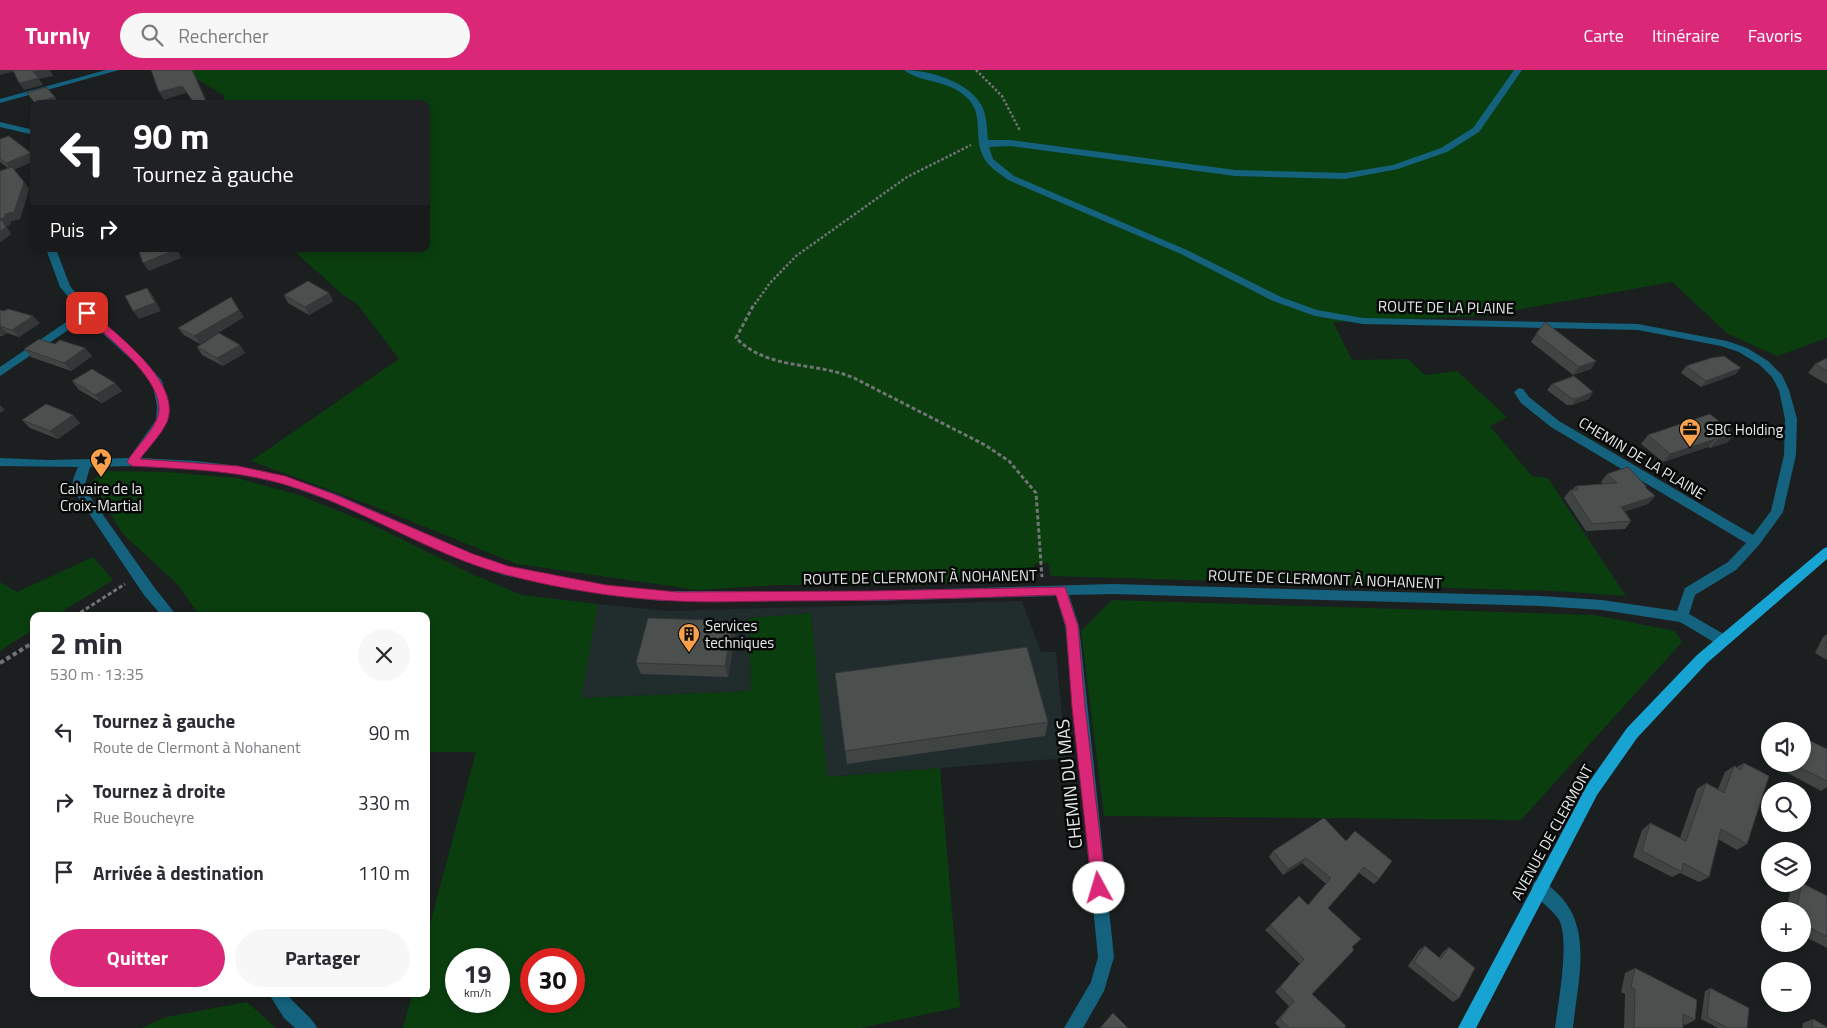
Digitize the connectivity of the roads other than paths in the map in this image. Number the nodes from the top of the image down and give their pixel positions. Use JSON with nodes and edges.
{"nodes":[{"id":1,"x":115,"y":70,"type":"edge"},
{"id":2,"x":908,"y":70,"type":"edge"},
{"id":3,"x":1518,"y":70,"type":"edge"},
{"id":4,"x":0,"y":101,"type":"edge"},
{"id":5,"x":0,"y":124,"type":"edge"},
{"id":6,"x":30,"y":131,"type":"edge"},
{"id":7,"x":985,"y":143,"type":"junction"},
{"id":8,"x":52,"y":252,"type":"edge"},
{"id":9,"x":87,"y":313,"type":"junction"},
{"id":10,"x":0,"y":372,"type":"edge"},
{"id":11,"x":1519,"y":392,"type":"dead end"},
{"id":12,"x":0,"y":462,"type":"edge"},
{"id":13,"x":132,"y":462,"type":"junction"},
{"id":14,"x":86,"y":463,"type":"junction"},
{"id":15,"x":1756,"y":542,"type":"junction"},
{"id":16,"x":1827,"y":552,"type":"edge"},
{"id":17,"x":1061,"y":590,"type":"junction"},
{"id":18,"x":167,"y":612,"type":"edge"},
{"id":19,"x":1682,"y":617,"type":"junction"},
{"id":20,"x":1722,"y":640,"type":"junction"},
{"id":21,"x":1540,"y":888,"type":"junction"},
{"id":22,"x":279,"y":997,"type":"edge"},
{"id":23,"x":308,"y":1028,"type":"edge"},
{"id":24,"x":1073,"y":1028,"type":"edge"},
{"id":25,"x":1467,"y":1028,"type":"edge"},
{"id":26,"x":1564,"y":1028,"type":"edge"}],
"edges":[{"from":1,"to":4,"type":"street"},
{"from":2,"to":7,"type":"street","name":"ROUTE DE LA PLAINE"},
{"from":3,"to":7,"type":"street"},
{"from":5,"to":6,"type":"street"},
{"from":7,"to":15,"type":"street","name":"ROUTE DE LA PLAINE"},
{"from":8,"to":9,"type":"street"},
{"from":9,"to":10,"type":"street"},
{"from":9,"to":13,"type":"street"},
{"from":11,"to":15,"type":"street","name":"CHEMIN DE LA PLAINE"},
{"from":12,"to":14,"type":"street","name":"ROUTE DE CLERMONT À NOHANENT"},
{"from":13,"to":14,"type":"street","name":"ROUTE DE CLERMONT À NOHANENT"},
{"from":13,"to":17,"type":"street","name":"ROUTE DE CLERMONT À NOHANENT"},
{"from":14,"to":18,"type":"street"},
{"from":15,"to":19,"type":"street","name":"ROUTE DE LA PLAINE"},
{"from":16,"to":20,"type":"main road","name":"AVENUE DE CLERMONT"},
{"from":17,"to":19,"type":"street","name":"ROUTE DE CLERMONT À NOHANENT"},
{"from":17,"to":24,"type":"street","name":"CHEMIN DU MAS"},
{"from":19,"to":20,"type":"street","name":"ROUTE DE CLERMONT À NOHANENT"},
{"from":20,"to":21,"type":"main road","name":"AVENUE DE CLERMONT"},
{"from":21,"to":25,"type":"main road","name":"AVENUE DE CLERMONT"},
{"from":21,"to":26,"type":"street"},
{"from":22,"to":23,"type":"street"}]}
